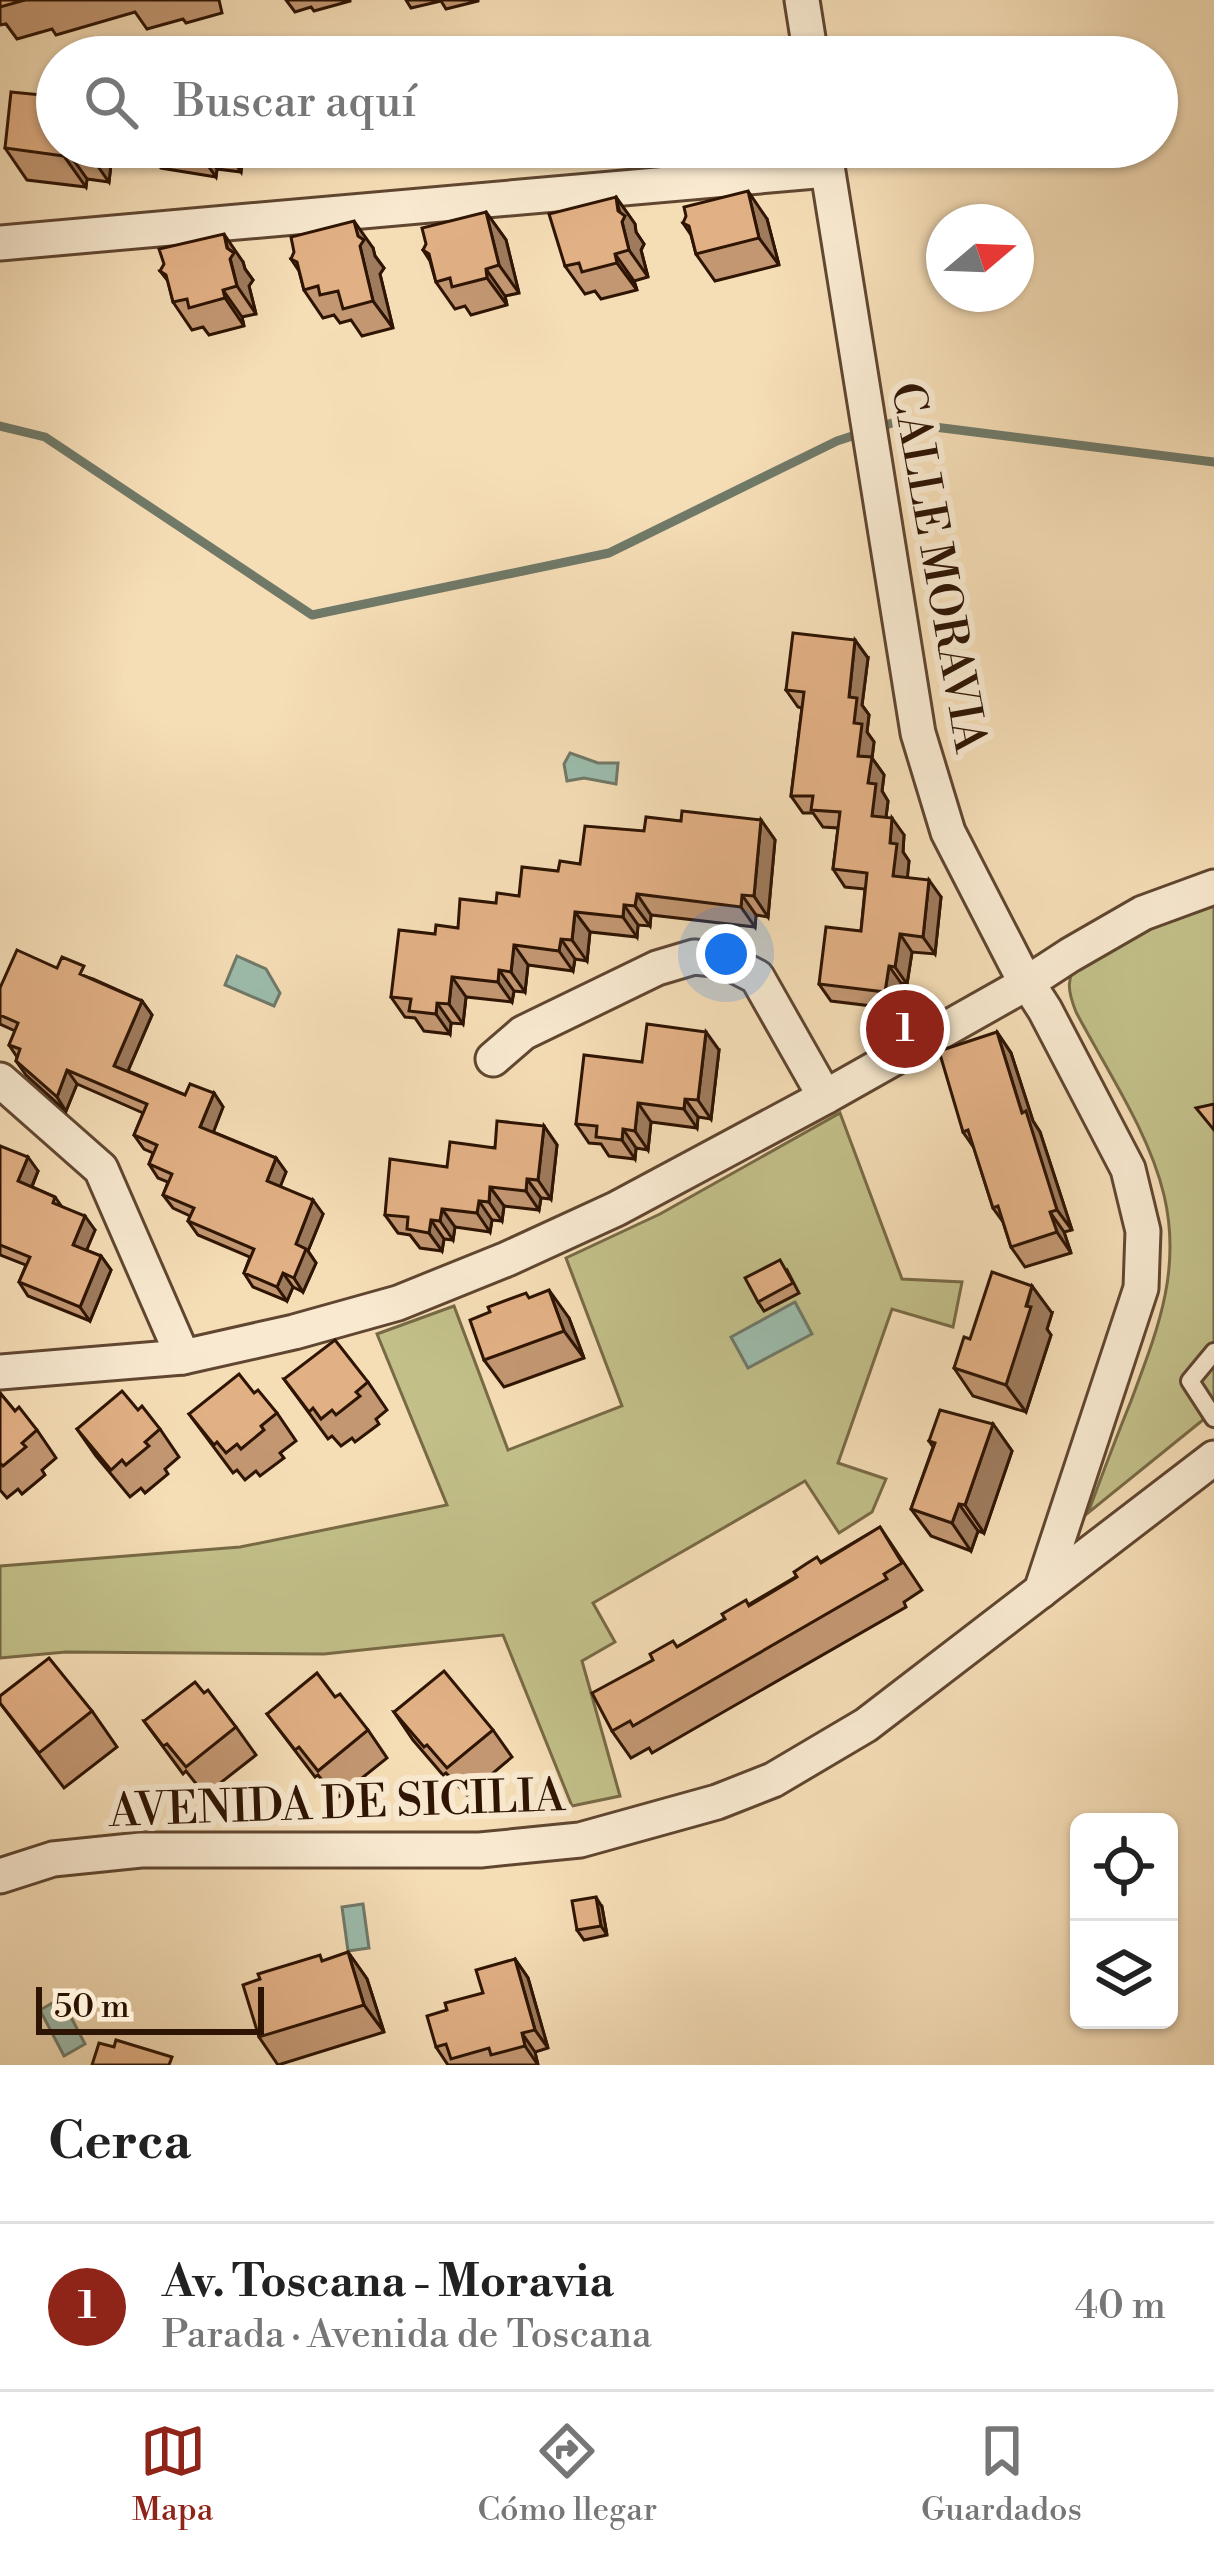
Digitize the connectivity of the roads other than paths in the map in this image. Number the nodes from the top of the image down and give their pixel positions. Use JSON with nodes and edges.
{"nodes":[{"id":1,"x":802,"y":0,"type":"edge"},
{"id":2,"x":808,"y":36,"type":"edge"},
{"id":3,"x":728,"y":168,"type":"edge"},
{"id":4,"x":827,"y":168,"type":"edge"},
{"id":5,"x":0,"y":243,"type":"edge"},
{"id":6,"x":1214,"y":887,"type":"edge"},
{"id":7,"x":1028,"y":983,"type":"junction"},
{"id":8,"x":494,"y":1059,"type":"dead end"},
{"id":9,"x":0,"y":1080,"type":"edge"},
{"id":10,"x":826,"y":1096,"type":"junction"},
{"id":11,"x":1214,"y":1352,"type":"edge"},
{"id":12,"x":183,"y":1357,"type":"junction"},
{"id":13,"x":0,"y":1372,"type":"edge"},
{"id":14,"x":1214,"y":1418,"type":"edge"},
{"id":15,"x":1214,"y":1458,"type":"edge"},
{"id":16,"x":1040,"y":1592,"type":"junction"},
{"id":17,"x":0,"y":1876,"type":"edge"}],
"edges":[{"from":1,"to":2,"type":"street"},
{"from":3,"to":5,"type":"street"},
{"from":4,"to":7,"type":"street","name":"CALLE MORAVIA"},
{"from":6,"to":7,"type":"street"},
{"from":7,"to":10,"type":"street"},
{"from":7,"to":16,"type":"street","name":"CALLE MORAVIA"},
{"from":8,"to":10,"type":"street"},
{"from":9,"to":12,"type":"street"},
{"from":10,"to":12,"type":"street"},
{"from":11,"to":14,"type":"lane"},
{"from":12,"to":13,"type":"street"},
{"from":15,"to":16,"type":"street","name":"AVENIDA DE SICILIA"},
{"from":16,"to":17,"type":"street","name":"AVENIDA DE SICILIA"}]}
